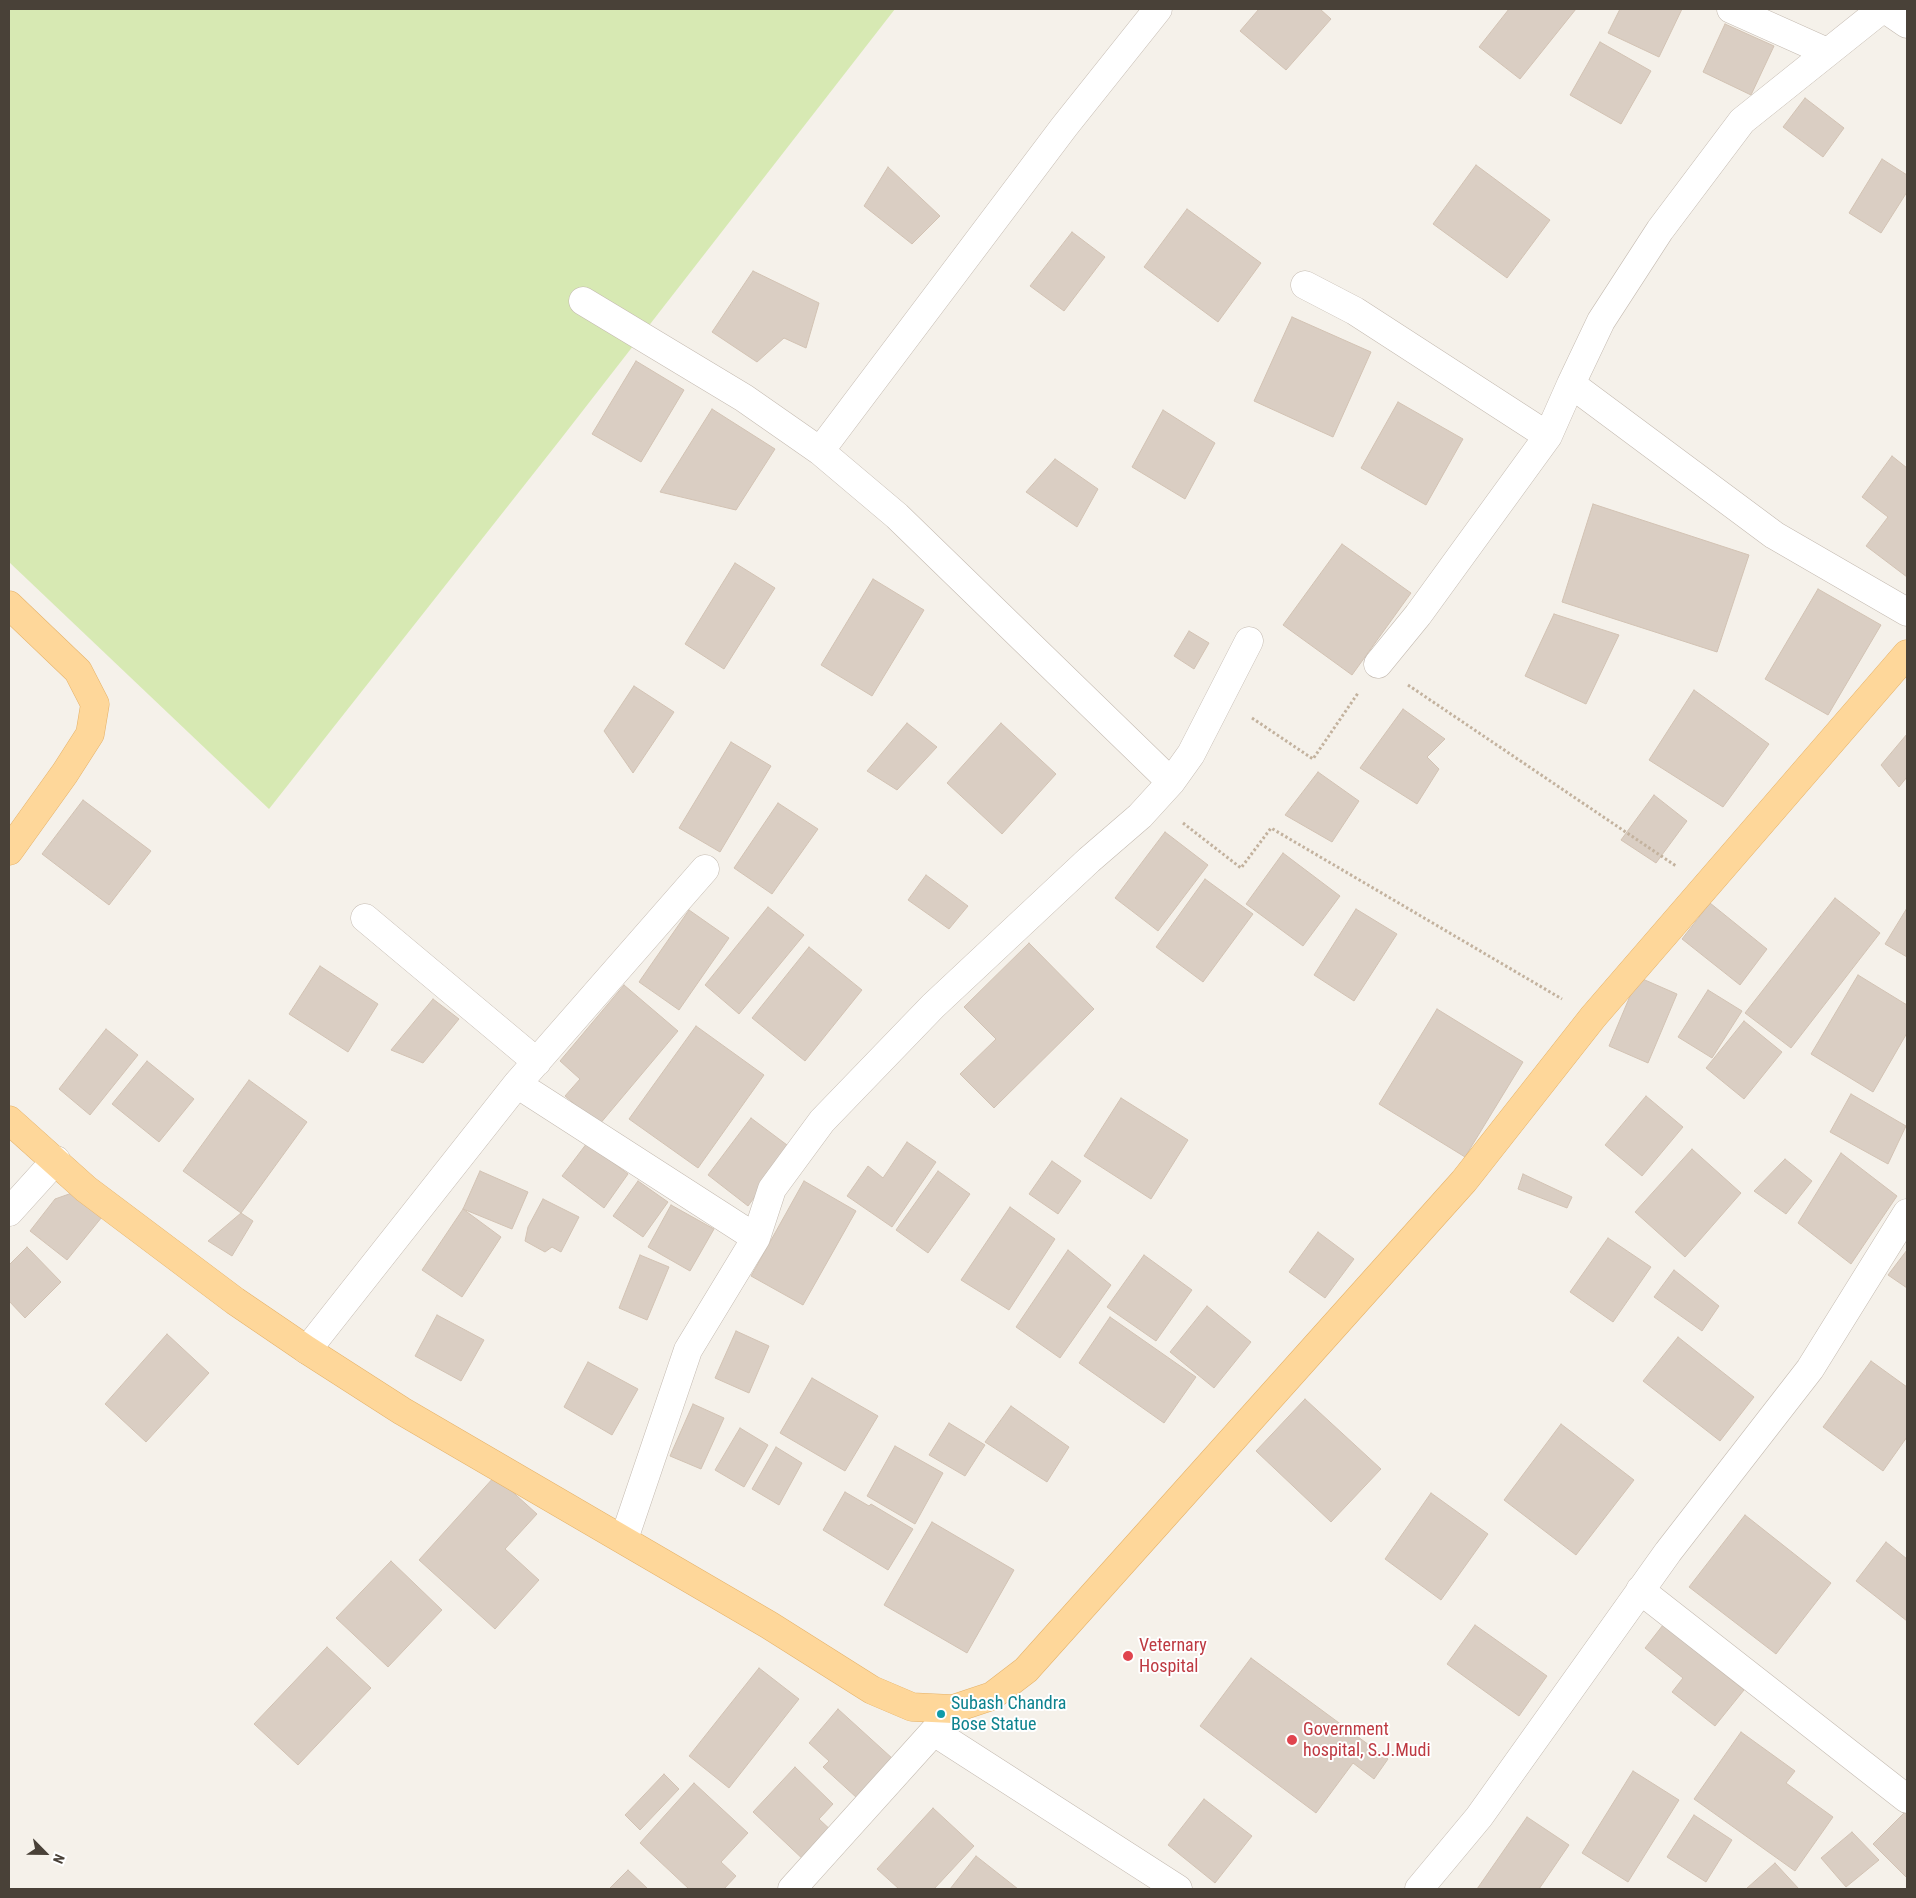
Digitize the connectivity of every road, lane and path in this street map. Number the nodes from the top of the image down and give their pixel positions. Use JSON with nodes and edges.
{"nodes":[{"id":1,"x":1158,"y":9,"type":"edge"},
{"id":2,"x":1731,"y":9,"type":"edge"},
{"id":3,"x":1883,"y":9,"type":"edge"},
{"id":4,"x":1907,"y":24,"type":"edge"},
{"id":5,"x":1827,"y":52,"type":"junction"},
{"id":6,"x":1305,"y":285,"type":"dead end"},
{"id":7,"x":583,"y":301,"type":"dead end"},
{"id":8,"x":1570,"y":384,"type":"junction"},
{"id":9,"x":1548,"y":436,"type":"junction"},
{"id":10,"x":820,"y":451,"type":"junction"},
{"id":11,"x":9,"y":605,"type":"edge"},
{"id":12,"x":1907,"y":612,"type":"edge"},
{"id":13,"x":1249,"y":641,"type":"dead end"},
{"id":14,"x":1907,"y":654,"type":"edge"},
{"id":15,"x":1378,"y":664,"type":"junction"},
{"id":16,"x":1220,"y":697,"type":"junction"},
{"id":17,"x":1163,"y":791,"type":"junction"},
{"id":18,"x":9,"y":851,"type":"edge"},
{"id":19,"x":705,"y":869,"type":"dead end"},
{"id":20,"x":1706,"y":886,"type":"junction"},
{"id":21,"x":365,"y":918,"type":"dead end"},
{"id":22,"x":1593,"y":1017,"type":"junction"},
{"id":23,"x":537,"y":1062,"type":"junction"},
{"id":24,"x":517,"y":1084,"type":"junction"},
{"id":25,"x":9,"y":1120,"type":"edge"},
{"id":26,"x":56,"y":1160,"type":"junction"},
{"id":27,"x":9,"y":1212,"type":"edge"},
{"id":28,"x":1907,"y":1213,"type":"edge"},
{"id":29,"x":756,"y":1238,"type":"junction"},
{"id":30,"x":307,"y":1350,"type":"junction"},
{"id":31,"x":624,"y":1539,"type":"junction"},
{"id":32,"x":1640,"y":1590,"type":"junction"},
{"id":33,"x":953,"y":1709,"type":"junction"},
{"id":34,"x":934,"y":1732,"type":"junction"},
{"id":35,"x":1907,"y":1799,"type":"edge"},
{"id":36,"x":792,"y":1889,"type":"edge"},
{"id":37,"x":1178,"y":1889,"type":"edge"},
{"id":38,"x":1419,"y":1889,"type":"edge"}],
"edges":[{"from":1,"to":10,"type":"street"},
{"from":2,"to":5,"type":"street"},
{"from":3,"to":4,"type":"street"},
{"from":3,"to":5,"type":"street"},
{"from":5,"to":8,"type":"street"},
{"from":6,"to":9,"type":"street"},
{"from":7,"to":10,"type":"street"},
{"from":8,"to":9,"type":"street"},
{"from":8,"to":12,"type":"street"},
{"from":9,"to":15,"type":"street"},
{"from":10,"to":17,"type":"street"},
{"from":11,"to":18,"type":"main road"},
{"from":13,"to":16,"type":"street"},
{"from":14,"to":20,"type":"main road"},
{"from":15,"to":16,"type":"path"},
{"from":15,"to":20,"type":"path"},
{"from":16,"to":17,"type":"street"},
{"from":17,"to":22,"type":"path"},
{"from":17,"to":29,"type":"street"},
{"from":19,"to":23,"type":"street"},
{"from":20,"to":22,"type":"main road"},
{"from":21,"to":23,"type":"street"},
{"from":22,"to":33,"type":"main road"},
{"from":23,"to":24,"type":"street"},
{"from":24,"to":29,"type":"street"},
{"from":24,"to":30,"type":"street"},
{"from":25,"to":26,"type":"main road"},
{"from":26,"to":27,"type":"street"},
{"from":26,"to":30,"type":"main road"},
{"from":28,"to":32,"type":"street"},
{"from":29,"to":31,"type":"street"},
{"from":30,"to":31,"type":"main road"},
{"from":31,"to":33,"type":"main road"},
{"from":32,"to":35,"type":"street"},
{"from":32,"to":38,"type":"street"},
{"from":33,"to":34,"type":"street"},
{"from":34,"to":36,"type":"street"},
{"from":34,"to":37,"type":"street"}]}
